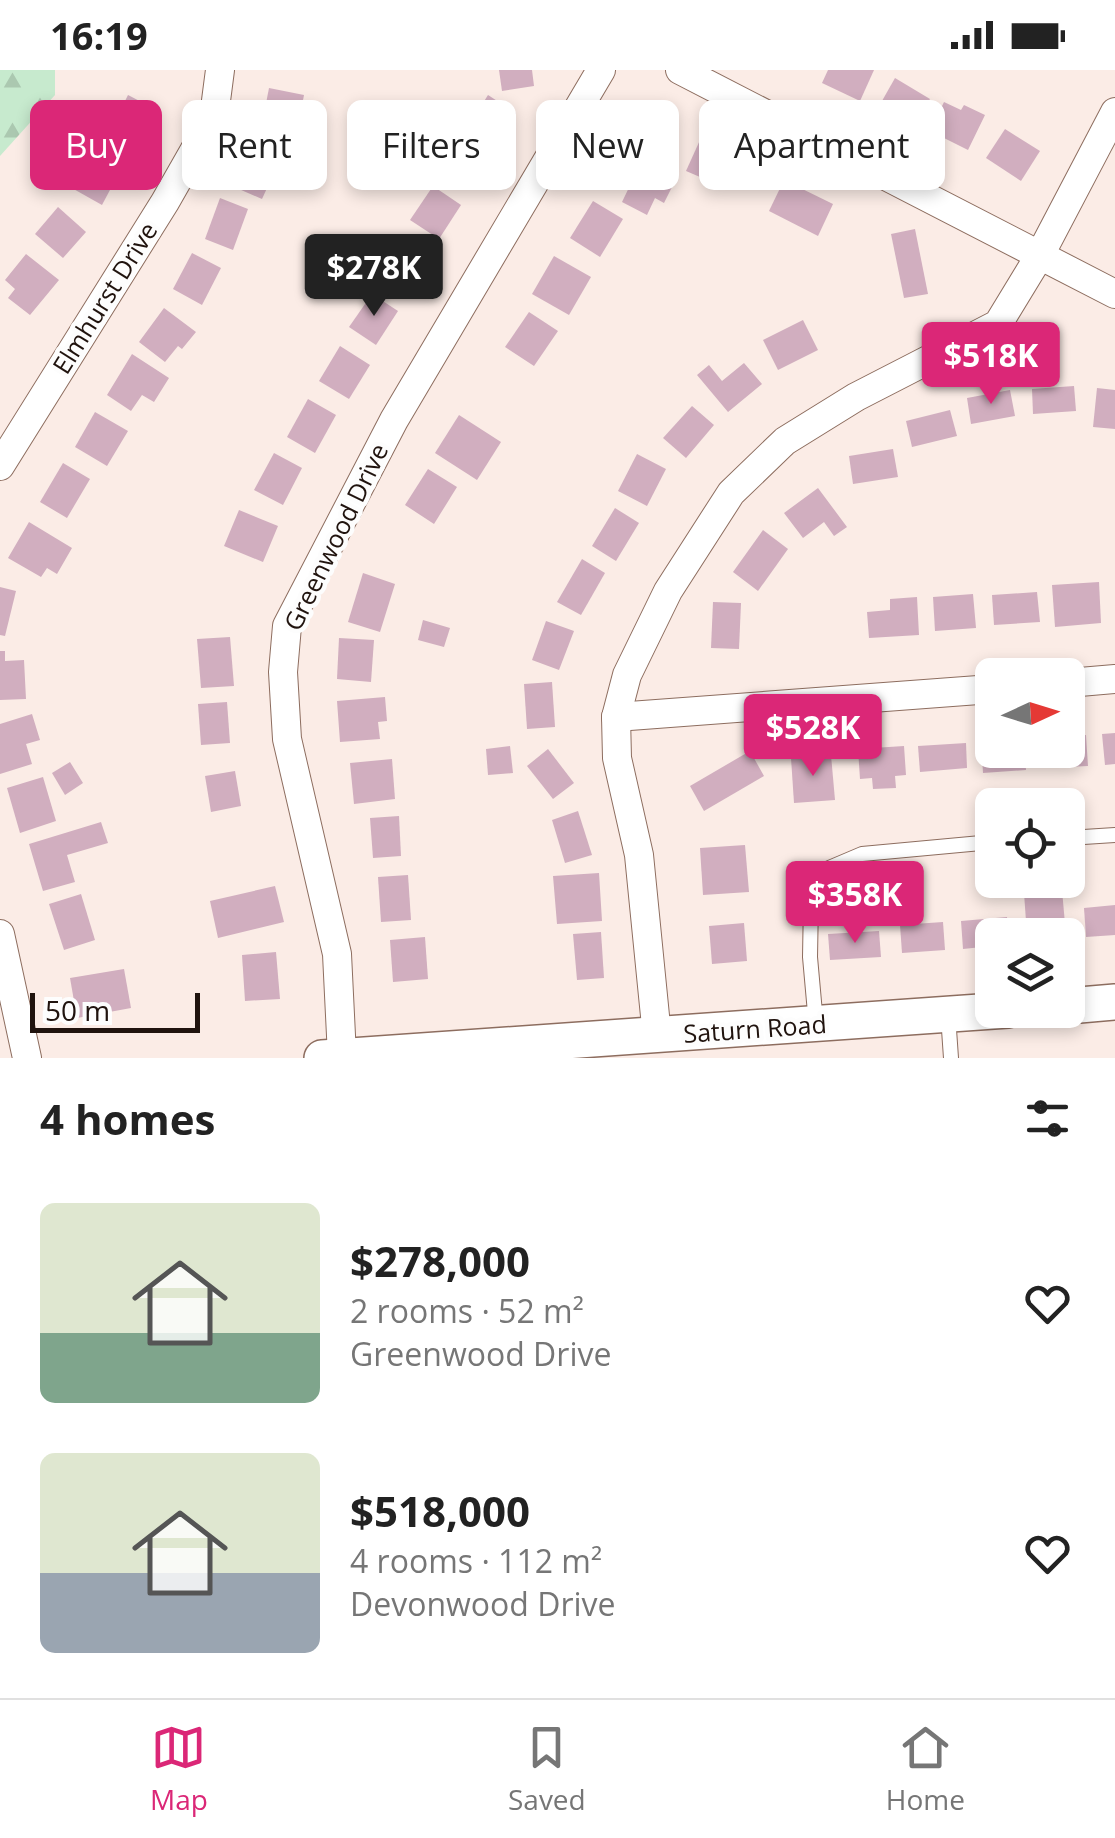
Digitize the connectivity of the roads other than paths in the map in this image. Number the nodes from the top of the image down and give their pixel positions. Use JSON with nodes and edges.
{"nodes":[{"id":1,"x":220,"y":70,"type":"edge"},
{"id":2,"x":601,"y":70,"type":"edge"},
{"id":3,"x":680,"y":70,"type":"edge"},
{"id":4,"x":1115,"y":112,"type":"edge"},
{"id":5,"x":1040,"y":255,"type":"junction"},
{"id":6,"x":1115,"y":294,"type":"edge"},
{"id":7,"x":0,"y":466,"type":"edge"},
{"id":8,"x":1115,"y":679,"type":"edge"},
{"id":9,"x":1085,"y":682,"type":"edge"},
{"id":10,"x":975,"y":690,"type":"edge"},
{"id":11,"x":616,"y":717,"type":"junction"},
{"id":12,"x":1115,"y":835,"type":"edge"},
{"id":13,"x":1085,"y":837,"type":"edge"},
{"id":14,"x":975,"y":844,"type":"edge"},
{"id":15,"x":0,"y":934,"type":"edge"},
{"id":16,"x":1115,"y":1002,"type":"edge"},
{"id":17,"x":1085,"y":1005,"type":"edge"},
{"id":18,"x":975,"y":1012,"type":"edge"},
{"id":19,"x":948,"y":1014,"type":"junction"},
{"id":20,"x":816,"y":1024,"type":"junction"},
{"id":21,"x":657,"y":1036,"type":"junction"},
{"id":22,"x":530,"y":1052,"type":"edge"},
{"id":23,"x":332,"y":1057,"type":"edge"},
{"id":24,"x":27,"y":1058,"type":"edge"},
{"id":25,"x":951,"y":1058,"type":"edge"}],
"edges":[{"from":1,"to":7,"type":"street","name":"Elmhurst Drive"},
{"from":2,"to":23,"type":"street","name":"Greenwood Drive"},
{"from":3,"to":5,"type":"street"},
{"from":4,"to":5,"type":"street"},
{"from":5,"to":6,"type":"street"},
{"from":5,"to":11,"type":"street"},
{"from":8,"to":9,"type":"street"},
{"from":10,"to":11,"type":"street"},
{"from":11,"to":21,"type":"street"},
{"from":12,"to":13,"type":"lane"},
{"from":14,"to":20,"type":"lane"},
{"from":15,"to":24,"type":"street"},
{"from":16,"to":17,"type":"street"},
{"from":18,"to":19,"type":"street","name":"Saturn Road"},
{"from":19,"to":20,"type":"street","name":"Saturn Road"},
{"from":19,"to":25,"type":"lane"},
{"from":20,"to":21,"type":"street","name":"Saturn Road"},
{"from":21,"to":22,"type":"street","name":"Saturn Road"},
{"from":22,"to":23,"type":"street","name":"Saturn Road"}]}
